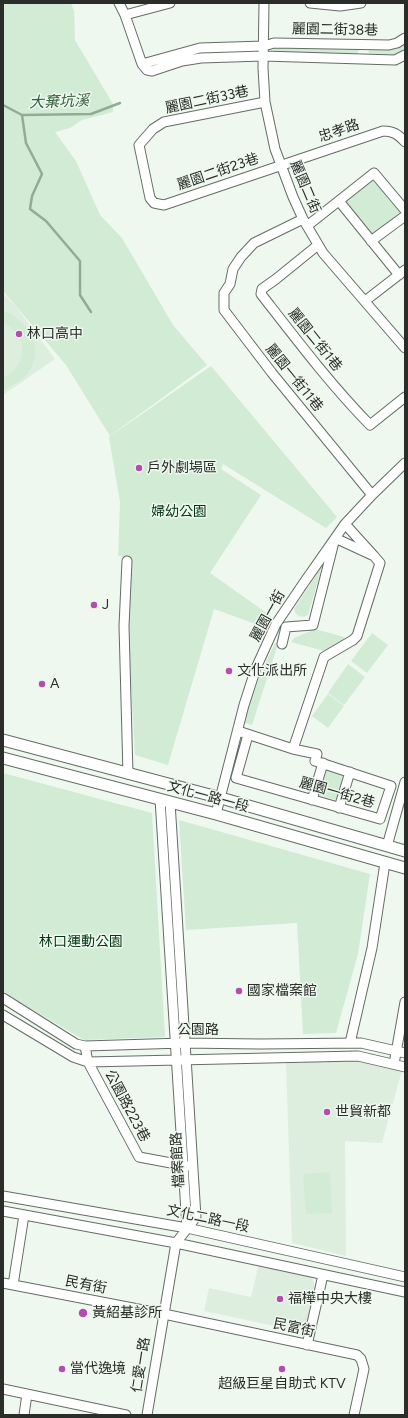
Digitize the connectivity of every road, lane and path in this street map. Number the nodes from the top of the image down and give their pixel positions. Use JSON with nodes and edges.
{"nodes":[{"id":1,"x":119,"y":3,"type":"edge"},
{"id":2,"x":170,"y":3,"type":"edge"},
{"id":3,"x":264,"y":3,"type":"edge"},
{"id":4,"x":310,"y":3,"type":"edge"},
{"id":5,"x":361,"y":3,"type":"edge"},
{"id":6,"x":124,"y":15,"type":"junction"},
{"id":7,"x":405,"y":38,"type":"edge"},
{"id":8,"x":363,"y":44,"type":"junction"},
{"id":9,"x":264,"y":46,"type":"junction"},
{"id":10,"x":233,"y":48,"type":"junction"},
{"id":11,"x":405,"y":55,"type":"edge"},
{"id":12,"x":263,"y":56,"type":"junction"},
{"id":13,"x":233,"y":58,"type":"junction"},
{"id":14,"x":362,"y":58,"type":"junction"},
{"id":15,"x":142,"y":64,"type":"junction"},
{"id":16,"x":265,"y":102,"type":"junction"},
{"id":17,"x":405,"y":142,"type":"edge"},
{"id":18,"x":280,"y":166,"type":"junction"},
{"id":19,"x":339,"y":201,"type":"junction"},
{"id":20,"x":164,"y":205,"type":"joint"},
{"id":21,"x":405,"y":210,"type":"edge"},
{"id":22,"x":405,"y":216,"type":"edge"},
{"id":23,"x":305,"y":223,"type":"junction"},
{"id":24,"x":371,"y":241,"type":"junction"},
{"id":25,"x":318,"y":245,"type":"junction"},
{"id":26,"x":402,"y":273,"type":"edge"},
{"id":27,"x":365,"y":301,"type":"junction"},
{"id":28,"x":405,"y":348,"type":"edge"},
{"id":29,"x":405,"y":397,"type":"edge"},
{"id":30,"x":405,"y":463,"type":"edge"},
{"id":31,"x":372,"y":495,"type":"junction"},
{"id":32,"x":345,"y":524,"type":"junction"},
{"id":33,"x":335,"y":538,"type":"junction"},
{"id":34,"x":374,"y":556,"type":"junction"},
{"id":35,"x":127,"y":561,"type":"dead end"},
{"id":36,"x":282,"y":644,"type":"dead end"},
{"id":37,"x":238,"y":731,"type":"junction"},
{"id":38,"x":248,"y":735,"type":"junction"},
{"id":39,"x":3,"y":740,"type":"edge"},
{"id":40,"x":293,"y":749,"type":"junction"},
{"id":41,"x":3,"y":758,"type":"edge"},
{"id":42,"x":323,"y":764,"type":"junction"},
{"id":43,"x":350,"y":772,"type":"junction"},
{"id":44,"x":128,"y":774,"type":"junction"},
{"id":45,"x":405,"y":782,"type":"edge"},
{"id":46,"x":221,"y":798,"type":"junction"},
{"id":47,"x":312,"y":800,"type":"junction"},
{"id":48,"x":165,"y":801,"type":"junction"},
{"id":49,"x":339,"y":808,"type":"junction"},
{"id":50,"x":216,"y":814,"type":"junction"},
{"id":51,"x":387,"y":846,"type":"junction"},
{"id":52,"x":405,"y":851,"type":"edge"},
{"id":53,"x":385,"y":863,"type":"junction"},
{"id":54,"x":405,"y":868,"type":"edge"},
{"id":55,"x":7,"y":1001,"type":"edge"},
{"id":56,"x":405,"y":1002,"type":"edge"},
{"id":57,"x":404,"y":1014,"type":"edge"},
{"id":58,"x":4,"y":1016,"type":"edge"},
{"id":59,"x":185,"y":1043,"type":"junction"},
{"id":60,"x":350,"y":1043,"type":"junction"},
{"id":61,"x":361,"y":1043,"type":"junction"},
{"id":62,"x":175,"y":1044,"type":"junction"},
{"id":63,"x":85,"y":1046,"type":"junction"},
{"id":64,"x":400,"y":1052,"type":"edge"},
{"id":65,"x":358,"y":1056,"type":"junction"},
{"id":66,"x":176,"y":1061,"type":"junction"},
{"id":67,"x":186,"y":1061,"type":"junction"},
{"id":68,"x":88,"y":1062,"type":"junction"},
{"id":69,"x":394,"y":1064,"type":"junction"},
{"id":70,"x":405,"y":1067,"type":"edge"},
{"id":71,"x":182,"y":1165,"type":"junction"},
{"id":72,"x":193,"y":1166,"type":"junction"},
{"id":73,"x":3,"y":1196,"type":"edge"},
{"id":74,"x":3,"y":1211,"type":"edge"},
{"id":75,"x":24,"y":1215,"type":"junction"},
{"id":76,"x":187,"y":1228,"type":"junction"},
{"id":77,"x":176,"y":1242,"type":"junction"},
{"id":78,"x":323,"y":1274,"type":"junction"},
{"id":79,"x":405,"y":1277,"type":"edge"},
{"id":80,"x":3,"y":1283,"type":"edge"},
{"id":81,"x":13,"y":1285,"type":"junction"},
{"id":82,"x":405,"y":1292,"type":"edge"},
{"id":83,"x":164,"y":1314,"type":"junction"},
{"id":84,"x":307,"y":1345,"type":"junction"},
{"id":85,"x":3,"y":1390,"type":"edge"},
{"id":86,"x":28,"y":1394,"type":"junction"},
{"id":87,"x":24,"y":1415,"type":"edge"},
{"id":88,"x":126,"y":1415,"type":"edge"},
{"id":89,"x":148,"y":1415,"type":"edge"},
{"id":90,"x":354,"y":1415,"type":"edge"}],
"edges":[{"from":1,"to":6,"type":"street"},
{"from":2,"to":6,"type":"street"},
{"from":3,"to":9,"type":"street","name":"麗園二街"},
{"from":4,"to":5,"type":"street"},
{"from":6,"to":15,"type":"street"},
{"from":7,"to":8,"type":"street","name":"麗園二街38巷"},
{"from":8,"to":9,"type":"street","name":"麗園二街38巷"},
{"from":8,"to":14,"type":"street"},
{"from":9,"to":10,"type":"street","name":"麗園二街38巷"},
{"from":9,"to":12,"type":"street","name":"麗園二街"},
{"from":10,"to":13,"type":"street"},
{"from":10,"to":15,"type":"street","name":"麗園二街38巷"},
{"from":11,"to":14,"type":"street","name":"麗園二街38巷"},
{"from":12,"to":13,"type":"street","name":"麗園二街38巷"},
{"from":12,"to":14,"type":"street","name":"麗園二街38巷"},
{"from":12,"to":16,"type":"street","name":"麗園二街"},
{"from":13,"to":15,"type":"street","name":"麗園二街38巷"},
{"from":16,"to":18,"type":"street","name":"麗園二街"},
{"from":16,"to":20,"type":"street","name":"麗園二街33巷"},
{"from":17,"to":18,"type":"street","name":"忠孝路"},
{"from":18,"to":20,"type":"street","name":"麗園二街23巷"},
{"from":18,"to":23,"type":"street","name":"麗園二街"},
{"from":19,"to":21,"type":"street","name":"麗園一街11巷"},
{"from":19,"to":23,"type":"street","name":"麗園一街11巷"},
{"from":19,"to":24,"type":"street"},
{"from":22,"to":24,"type":"street"},
{"from":23,"to":25,"type":"street","name":"麗園二街"},
{"from":23,"to":31,"type":"street","name":"麗園一街11巷"},
{"from":24,"to":26,"type":"street"},
{"from":25,"to":27,"type":"street","name":"麗園二街"},
{"from":25,"to":29,"type":"street","name":"麗園二街1巷"},
{"from":26,"to":27,"type":"street"},
{"from":27,"to":28,"type":"street","name":"麗園二街"},
{"from":30,"to":31,"type":"street","name":"麗園一街"},
{"from":31,"to":32,"type":"street","name":"麗園一街"},
{"from":32,"to":33,"type":"street","name":"麗園一街"},
{"from":32,"to":34,"type":"street"},
{"from":33,"to":34,"type":"street"},
{"from":33,"to":36,"type":"street"},
{"from":33,"to":37,"type":"street","name":"麗園一街"},
{"from":34,"to":40,"type":"street"},
{"from":35,"to":44,"type":"street"},
{"from":37,"to":38,"type":"street","name":"麗園一街2巷"},
{"from":37,"to":46,"type":"street","name":"麗園一街"},
{"from":38,"to":40,"type":"street","name":"麗園一街2巷"},
{"from":38,"to":47,"type":"street","name":"麗園一街2巷"},
{"from":39,"to":44,"type":"main road","name":"文化一路一段"},
{"from":40,"to":42,"type":"street","name":"麗園一街2巷"},
{"from":41,"to":48,"type":"main road","name":"文化一路一段"},
{"from":42,"to":43,"type":"street","name":"麗園一街2巷"},
{"from":42,"to":47,"type":"street"},
{"from":43,"to":49,"type":"street"},
{"from":43,"to":49,"type":"street","name":"麗園一街2巷"},
{"from":44,"to":46,"type":"main road","name":"文化一路一段"},
{"from":45,"to":51,"type":"street"},
{"from":46,"to":50,"type":"street","name":"麗園一街"},
{"from":46,"to":51,"type":"main road","name":"文化一路一段"},
{"from":47,"to":49,"type":"street","name":"麗園一街2巷"},
{"from":48,"to":50,"type":"main road","name":"文化一路一段"},
{"from":48,"to":59,"type":"street","name":"檔案館路"},
{"from":48,"to":62,"type":"street","name":"檔案館路"},
{"from":50,"to":53,"type":"main road","name":"文化一路一段"},
{"from":51,"to":52,"type":"main road","name":"文化一路一段"},
{"from":53,"to":54,"type":"main road","name":"文化一路一段"},
{"from":53,"to":60,"type":"street"},
{"from":55,"to":58,"type":"street"},
{"from":55,"to":63,"type":"street","name":"公園路"},
{"from":56,"to":57,"type":"street"},
{"from":57,"to":64,"type":"street"},
{"from":58,"to":68,"type":"street"},
{"from":59,"to":60,"type":"street","name":"公園路"},
{"from":59,"to":62,"type":"street","name":"公園路"},
{"from":59,"to":67,"type":"street","name":"檔案館路"},
{"from":60,"to":61,"type":"street","name":"公園路"},
{"from":61,"to":64,"type":"street","name":"公園路"},
{"from":61,"to":65,"type":"street"},
{"from":62,"to":63,"type":"street","name":"公園路"},
{"from":62,"to":66,"type":"street","name":"檔案館路"},
{"from":63,"to":68,"type":"street"},
{"from":64,"to":69,"type":"street"},
{"from":65,"to":67,"type":"street"},
{"from":65,"to":69,"type":"street"},
{"from":66,"to":67,"type":"street"},
{"from":66,"to":68,"type":"street"},
{"from":66,"to":71,"type":"street","name":"檔案館路"},
{"from":67,"to":72,"type":"street","name":"檔案館路"},
{"from":68,"to":71,"type":"street","name":"公園路223巷"},
{"from":69,"to":70,"type":"street"},
{"from":71,"to":72,"type":"street","name":"公園路223巷"},
{"from":71,"to":76,"type":"street","name":"檔案館路"},
{"from":72,"to":76,"type":"street","name":"檔案館路"},
{"from":73,"to":76,"type":"street","name":"文化二路一段"},
{"from":74,"to":75,"type":"street"},
{"from":75,"to":77,"type":"street"},
{"from":75,"to":81,"type":"street"},
{"from":76,"to":77,"type":"street","name":"仁愛一路"},
{"from":76,"to":79,"type":"street","name":"文化二路一段"},
{"from":77,"to":78,"type":"street"},
{"from":77,"to":83,"type":"street","name":"仁愛一路"},
{"from":78,"to":82,"type":"street"},
{"from":78,"to":84,"type":"street"},
{"from":80,"to":81,"type":"street","name":"民有街"},
{"from":81,"to":83,"type":"street","name":"民有街"},
{"from":83,"to":84,"type":"street","name":"民富街"},
{"from":83,"to":89,"type":"street","name":"仁愛一路"},
{"from":84,"to":90,"type":"street","name":"民富街"},
{"from":85,"to":86,"type":"street"},
{"from":86,"to":87,"type":"street"},
{"from":86,"to":88,"type":"street"}]}
